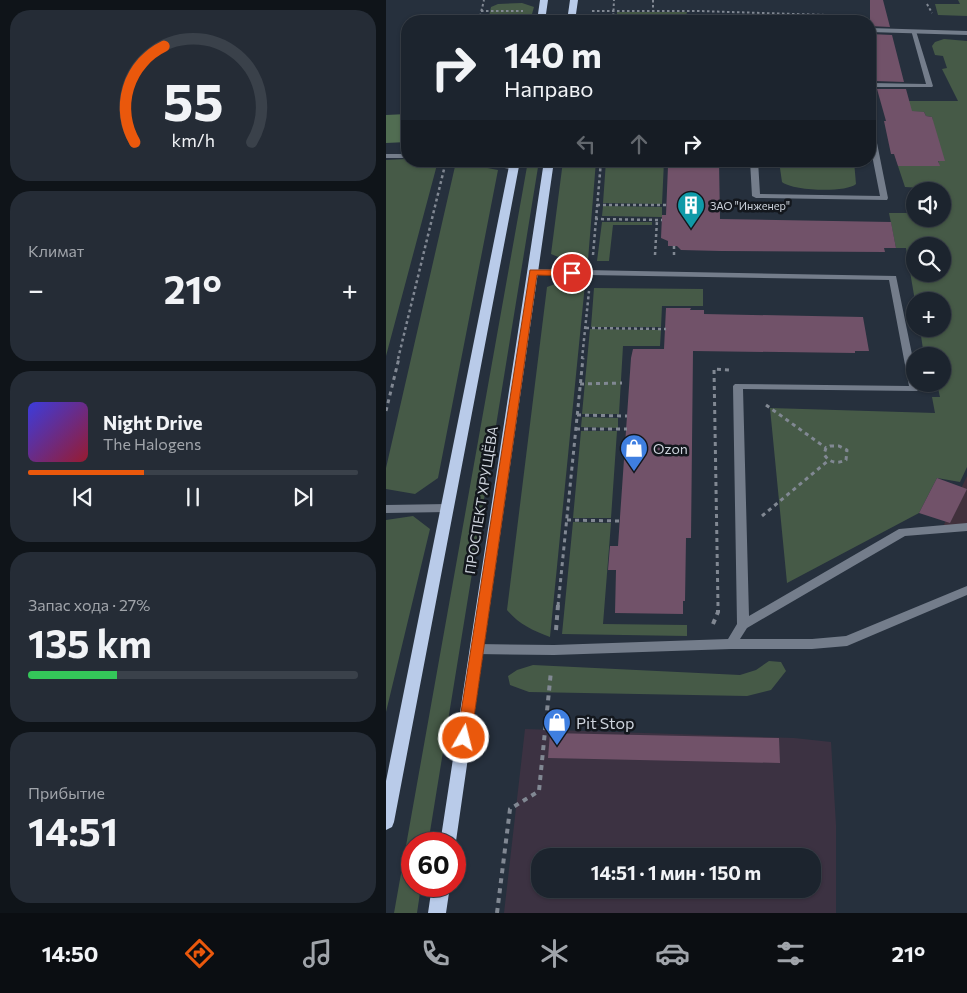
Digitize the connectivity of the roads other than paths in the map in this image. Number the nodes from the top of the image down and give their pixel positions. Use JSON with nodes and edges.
{"nodes":[{"id":1,"x":544,"y":0,"type":"edge"},
{"id":2,"x":574,"y":0,"type":"edge"},
{"id":3,"x":542,"y":15,"type":"edge"},
{"id":4,"x":572,"y":15,"type":"edge"},
{"id":5,"x":876,"y":30,"type":"edge"},
{"id":6,"x":913,"y":31,"type":"junction"},
{"id":7,"x":967,"y":33,"type":"edge"},
{"id":8,"x":876,"y":85,"type":"edge"},
{"id":9,"x":386,"y":156,"type":"edge"},
{"id":10,"x":401,"y":156,"type":"edge"},
{"id":11,"x":876,"y":158,"type":"edge"},
{"id":12,"x":514,"y":167,"type":"edge"},
{"id":13,"x":548,"y":167,"type":"edge"},
{"id":14,"x":754,"y":167,"type":"edge"},
{"id":15,"x":533,"y":272,"type":"junction"},
{"id":16,"x":447,"y":508,"type":"junction"},
{"id":17,"x":386,"y":509,"type":"edge"},
{"id":18,"x":967,"y":528,"type":"edge"},
{"id":19,"x":967,"y":590,"type":"edge"},
{"id":20,"x":743,"y":625,"type":"junction"},
{"id":21,"x":731,"y":644,"type":"junction"},
{"id":22,"x":476,"y":649,"type":"junction"},
{"id":23,"x":386,"y":822,"type":"edge"},
{"id":24,"x":450,"y":832,"type":"edge"},
{"id":25,"x":439,"y":897,"type":"edge"},
{"id":26,"x":437,"y":913,"type":"edge"}],
"edges":[{"from":1,"to":3,"type":"main road"},
{"from":2,"to":4,"type":"main road"},
{"from":5,"to":6,"type":"street"},
{"from":6,"to":7,"type":"street"},
{"from":6,"to":8,"type":"street"},
{"from":9,"to":10,"type":"street"},
{"from":11,"to":14,"type":"street"},
{"from":12,"to":16,"type":"main road"},
{"from":13,"to":15,"type":"main road","name":"ПРОСПЕКТ ХРУЩЁВА"},
{"from":15,"to":20,"type":"street"},
{"from":15,"to":22,"type":"main road","name":"ПРОСПЕКТ ХРУЩЁВА"},
{"from":16,"to":17,"type":"street"},
{"from":16,"to":23,"type":"main road"},
{"from":18,"to":20,"type":"street"},
{"from":19,"to":21,"type":"street"},
{"from":20,"to":21,"type":"street"},
{"from":21,"to":22,"type":"street"},
{"from":22,"to":24,"type":"main road","name":"ПРОСПЕКТ ХРУЩЁВА"},
{"from":25,"to":26,"type":"main road"}]}
